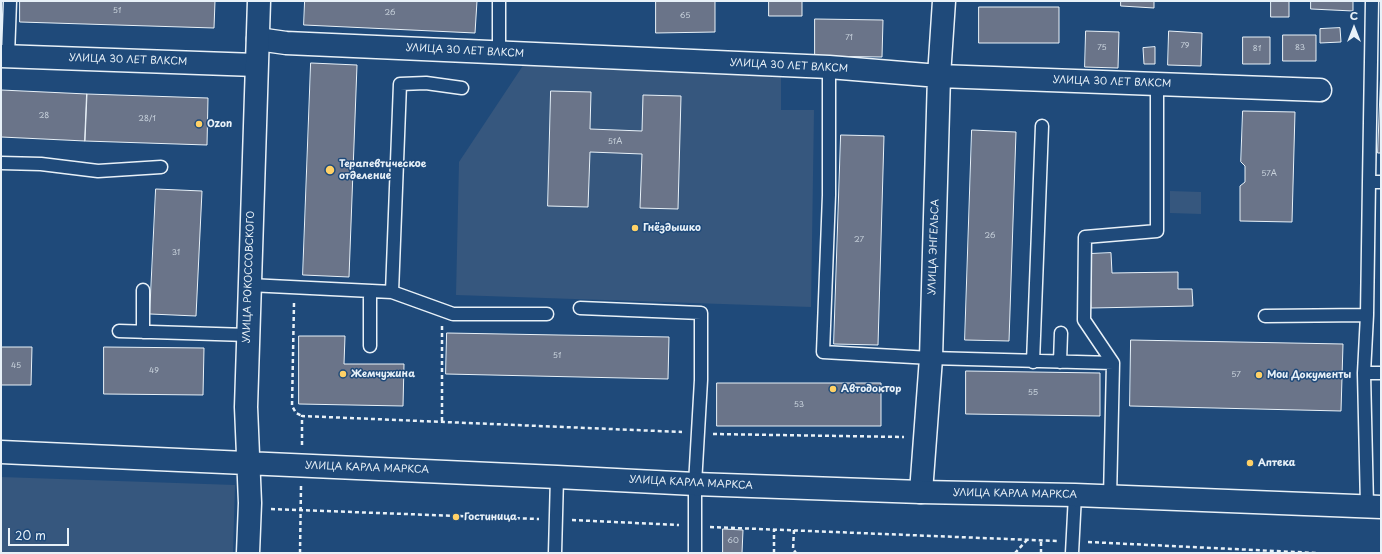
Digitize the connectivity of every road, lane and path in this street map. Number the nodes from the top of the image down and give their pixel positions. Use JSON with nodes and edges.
{"nodes":[{"id":1,"x":10,"y":1,"type":"edge"},
{"id":2,"x":259,"y":1,"type":"edge"},
{"id":3,"x":500,"y":1,"type":"edge"},
{"id":4,"x":944,"y":1,"type":"edge"},
{"id":5,"x":1372,"y":1,"type":"edge"},
{"id":6,"x":258,"y":39,"type":"junction"},
{"id":7,"x":499,"y":52,"type":"junction"},
{"id":8,"x":4,"y":56,"type":"edge"},
{"id":9,"x":256,"y":65,"type":"junction"},
{"id":10,"x":829,"y":68,"type":"junction"},
{"id":11,"x":939,"y":76,"type":"junction"},
{"id":12,"x":1157,"y":84,"type":"junction"},
{"id":13,"x":462,"y":88,"type":"dead end"},
{"id":14,"x":1320,"y":90,"type":"dead end"},
{"id":15,"x":1042,"y":126,"type":"dead end"},
{"id":16,"x":1,"y":163,"type":"edge"},
{"id":17,"x":161,"y":167,"type":"dead end"},
{"id":18,"x":1375,"y":182,"type":"edge"},
{"id":19,"x":249,"y":285,"type":"junction"},
{"id":20,"x":294,"y":287,"type":"junction"},
{"id":21,"x":143,"y":290,"type":"dead end"},
{"id":22,"x":370,"y":291,"type":"junction"},
{"id":23,"x":392,"y":292,"type":"junction"},
{"id":24,"x":580,"y":308,"type":"dead end"},
{"id":25,"x":442,"y":309,"type":"junction"},
{"id":26,"x":547,"y":314,"type":"dead end"},
{"id":27,"x":1265,"y":316,"type":"dead end"},
{"id":28,"x":1367,"y":316,"type":"junction"},
{"id":29,"x":119,"y":331,"type":"dead end"},
{"id":30,"x":144,"y":332,"type":"junction"},
{"id":31,"x":1062,"y":333,"type":"dead end"},
{"id":32,"x":248,"y":336,"type":"junction"},
{"id":33,"x":370,"y":346,"type":"dead end"},
{"id":34,"x":931,"y":358,"type":"junction"},
{"id":35,"x":1033,"y":362,"type":"junction"},
{"id":36,"x":1060,"y":362,"type":"junction"},
{"id":37,"x":1114,"y":363,"type":"junction"},
{"id":38,"x":1364,"y":373,"type":"junction"},
{"id":39,"x":1381,"y":373,"type":"edge"},
{"id":40,"x":302,"y":416,"type":"junction"},
{"id":41,"x":442,"y":422,"type":"junction"},
{"id":42,"x":698,"y":433,"type":"junction"},
{"id":43,"x":925,"y":438,"type":"junction"},
{"id":44,"x":1,"y":452,"type":"edge"},
{"id":45,"x":248,"y":463,"type":"junction"},
{"id":46,"x":301,"y":466,"type":"junction"},
{"id":47,"x":556,"y":476,"type":"junction"},
{"id":48,"x":696,"y":484,"type":"junction"},
{"id":49,"x":921,"y":492,"type":"junction"},
{"id":50,"x":1075,"y":496,"type":"junction"},
{"id":51,"x":1110,"y":498,"type":"junction"},
{"id":52,"x":1374,"y":507,"type":"edge"},
{"id":53,"x":250,"y":509,"type":"junction"},
{"id":54,"x":301,"y":509,"type":"junction"},
{"id":55,"x":555,"y":519,"type":"junction"},
{"id":56,"x":695,"y":526,"type":"junction"},
{"id":57,"x":774,"y":529,"type":"junction"},
{"id":58,"x":794,"y":530,"type":"junction"},
{"id":59,"x":1027,"y":540,"type":"junction"},
{"id":60,"x":1041,"y":540,"type":"junction"},
{"id":61,"x":1072,"y":547,"type":"edge"},
{"id":62,"x":1263,"y":552,"type":"edge"},
{"id":63,"x":1294,"y":552,"type":"edge"},
{"id":64,"x":248,"y":553,"type":"edge"},
{"id":65,"x":300,"y":553,"type":"edge"},
{"id":66,"x":554,"y":553,"type":"edge"},
{"id":67,"x":695,"y":553,"type":"edge"},
{"id":68,"x":774,"y":553,"type":"edge"},
{"id":69,"x":796,"y":553,"type":"edge"},
{"id":70,"x":1015,"y":553,"type":"edge"},
{"id":71,"x":1041,"y":553,"type":"edge"},
{"id":72,"x":1316,"y":553,"type":"edge"}],
"edges":[{"from":1,"to":8,"type":"lane"},
{"from":2,"to":6,"type":"street","name":"УЛИЦА РОКОССОВСКОГО"},
{"from":3,"to":7,"type":"lane"},
{"from":4,"to":11,"type":"street","name":"УЛИЦА ЭНГЕЛЬСА"},
{"from":5,"to":18,"type":"lane"},
{"from":6,"to":7,"type":"street","name":"УЛИЦА 30 ЛЕТ ВЛКСМ"},
{"from":6,"to":9,"type":"street","name":"УЛИЦА РОКОССОВСКОГО"},
{"from":7,"to":10,"type":"street","name":"УЛИЦА 30 ЛЕТ ВЛКСМ"},
{"from":8,"to":9,"type":"street","name":"УЛИЦА 30 ЛЕТ ВЛКСМ"},
{"from":9,"to":19,"type":"street","name":"УЛИЦА РОКОССОВСКОГО"},
{"from":10,"to":11,"type":"street","name":"УЛИЦА 30 ЛЕТ ВЛКСМ"},
{"from":10,"to":34,"type":"lane"},
{"from":11,"to":12,"type":"street","name":"УЛИЦА 30 ЛЕТ ВЛКСМ"},
{"from":11,"to":34,"type":"street","name":"УЛИЦА ЭНГЕЛЬСА"},
{"from":12,"to":14,"type":"street","name":"УЛИЦА 30 ЛЕТ ВЛКСМ"},
{"from":12,"to":37,"type":"lane"},
{"from":13,"to":23,"type":"lane"},
{"from":15,"to":35,"type":"lane"},
{"from":16,"to":17,"type":"lane"},
{"from":18,"to":28,"type":"lane"},
{"from":19,"to":20,"type":"lane"},
{"from":19,"to":32,"type":"street","name":"УЛИЦА РОКОССОВСКОГО"},
{"from":20,"to":22,"type":"lane"},
{"from":20,"to":40,"type":"path"},
{"from":21,"to":30,"type":"lane"},
{"from":22,"to":23,"type":"lane"},
{"from":22,"to":33,"type":"lane"},
{"from":23,"to":25,"type":"lane"},
{"from":24,"to":42,"type":"lane"},
{"from":25,"to":26,"type":"lane"},
{"from":25,"to":41,"type":"path"},
{"from":27,"to":28,"type":"lane"},
{"from":28,"to":38,"type":"lane"},
{"from":29,"to":30,"type":"lane"},
{"from":30,"to":32,"type":"lane"},
{"from":31,"to":36,"type":"lane"},
{"from":32,"to":45,"type":"street","name":"УЛИЦА РОКОССОВСКОГО"},
{"from":34,"to":35,"type":"lane"},
{"from":34,"to":43,"type":"street","name":"УЛИЦА ЭНГЕЛЬСА"},
{"from":35,"to":36,"type":"lane"},
{"from":36,"to":37,"type":"lane"},
{"from":37,"to":51,"type":"lane"},
{"from":38,"to":39,"type":"lane"},
{"from":38,"to":52,"type":"lane"},
{"from":40,"to":41,"type":"path"},
{"from":40,"to":46,"type":"path"},
{"from":41,"to":42,"type":"path"},
{"from":42,"to":43,"type":"path"},
{"from":42,"to":48,"type":"lane"},
{"from":43,"to":49,"type":"street","name":"УЛИЦА ЭНГЕЛЬСА"},
{"from":44,"to":45,"type":"street","name":"УЛИЦА КАРЛА МАРКСА"},
{"from":45,"to":46,"type":"street","name":"УЛИЦА КАРЛА МАРКСА"},
{"from":45,"to":53,"type":"street","name":"УЛИЦА РОКОССОВСКОГО"},
{"from":46,"to":47,"type":"street","name":"УЛИЦА КАРЛА МАРКСА"},
{"from":46,"to":54,"type":"path"},
{"from":47,"to":48,"type":"street","name":"УЛИЦА КАРЛА МАРКСА"},
{"from":47,"to":55,"type":"lane"},
{"from":48,"to":49,"type":"street","name":"УЛИЦА КАРЛА МАРКСА"},
{"from":48,"to":56,"type":"lane"},
{"from":49,"to":50,"type":"street","name":"УЛИЦА КАРЛА МАРКСА"},
{"from":50,"to":51,"type":"street","name":"УЛИЦА КАРЛА МАРКСА"},
{"from":50,"to":61,"type":"lane"},
{"from":51,"to":52,"type":"street","name":"УЛИЦА КАРЛА МАРКСА"},
{"from":53,"to":54,"type":"path"},
{"from":53,"to":64,"type":"street","name":"УЛИЦА РОКОССОВСКОГО"},
{"from":54,"to":55,"type":"path"},
{"from":54,"to":65,"type":"path"},
{"from":55,"to":56,"type":"path"},
{"from":55,"to":66,"type":"lane"},
{"from":56,"to":57,"type":"path"},
{"from":56,"to":67,"type":"lane"},
{"from":57,"to":58,"type":"path"},
{"from":57,"to":68,"type":"path"},
{"from":58,"to":59,"type":"path"},
{"from":58,"to":69,"type":"path"},
{"from":59,"to":60,"type":"path"},
{"from":59,"to":70,"type":"path"},
{"from":60,"to":61,"type":"path"},
{"from":60,"to":71,"type":"path"},
{"from":61,"to":62,"type":"path"},
{"from":62,"to":63,"type":"path"},
{"from":63,"to":72,"type":"path"}]}
